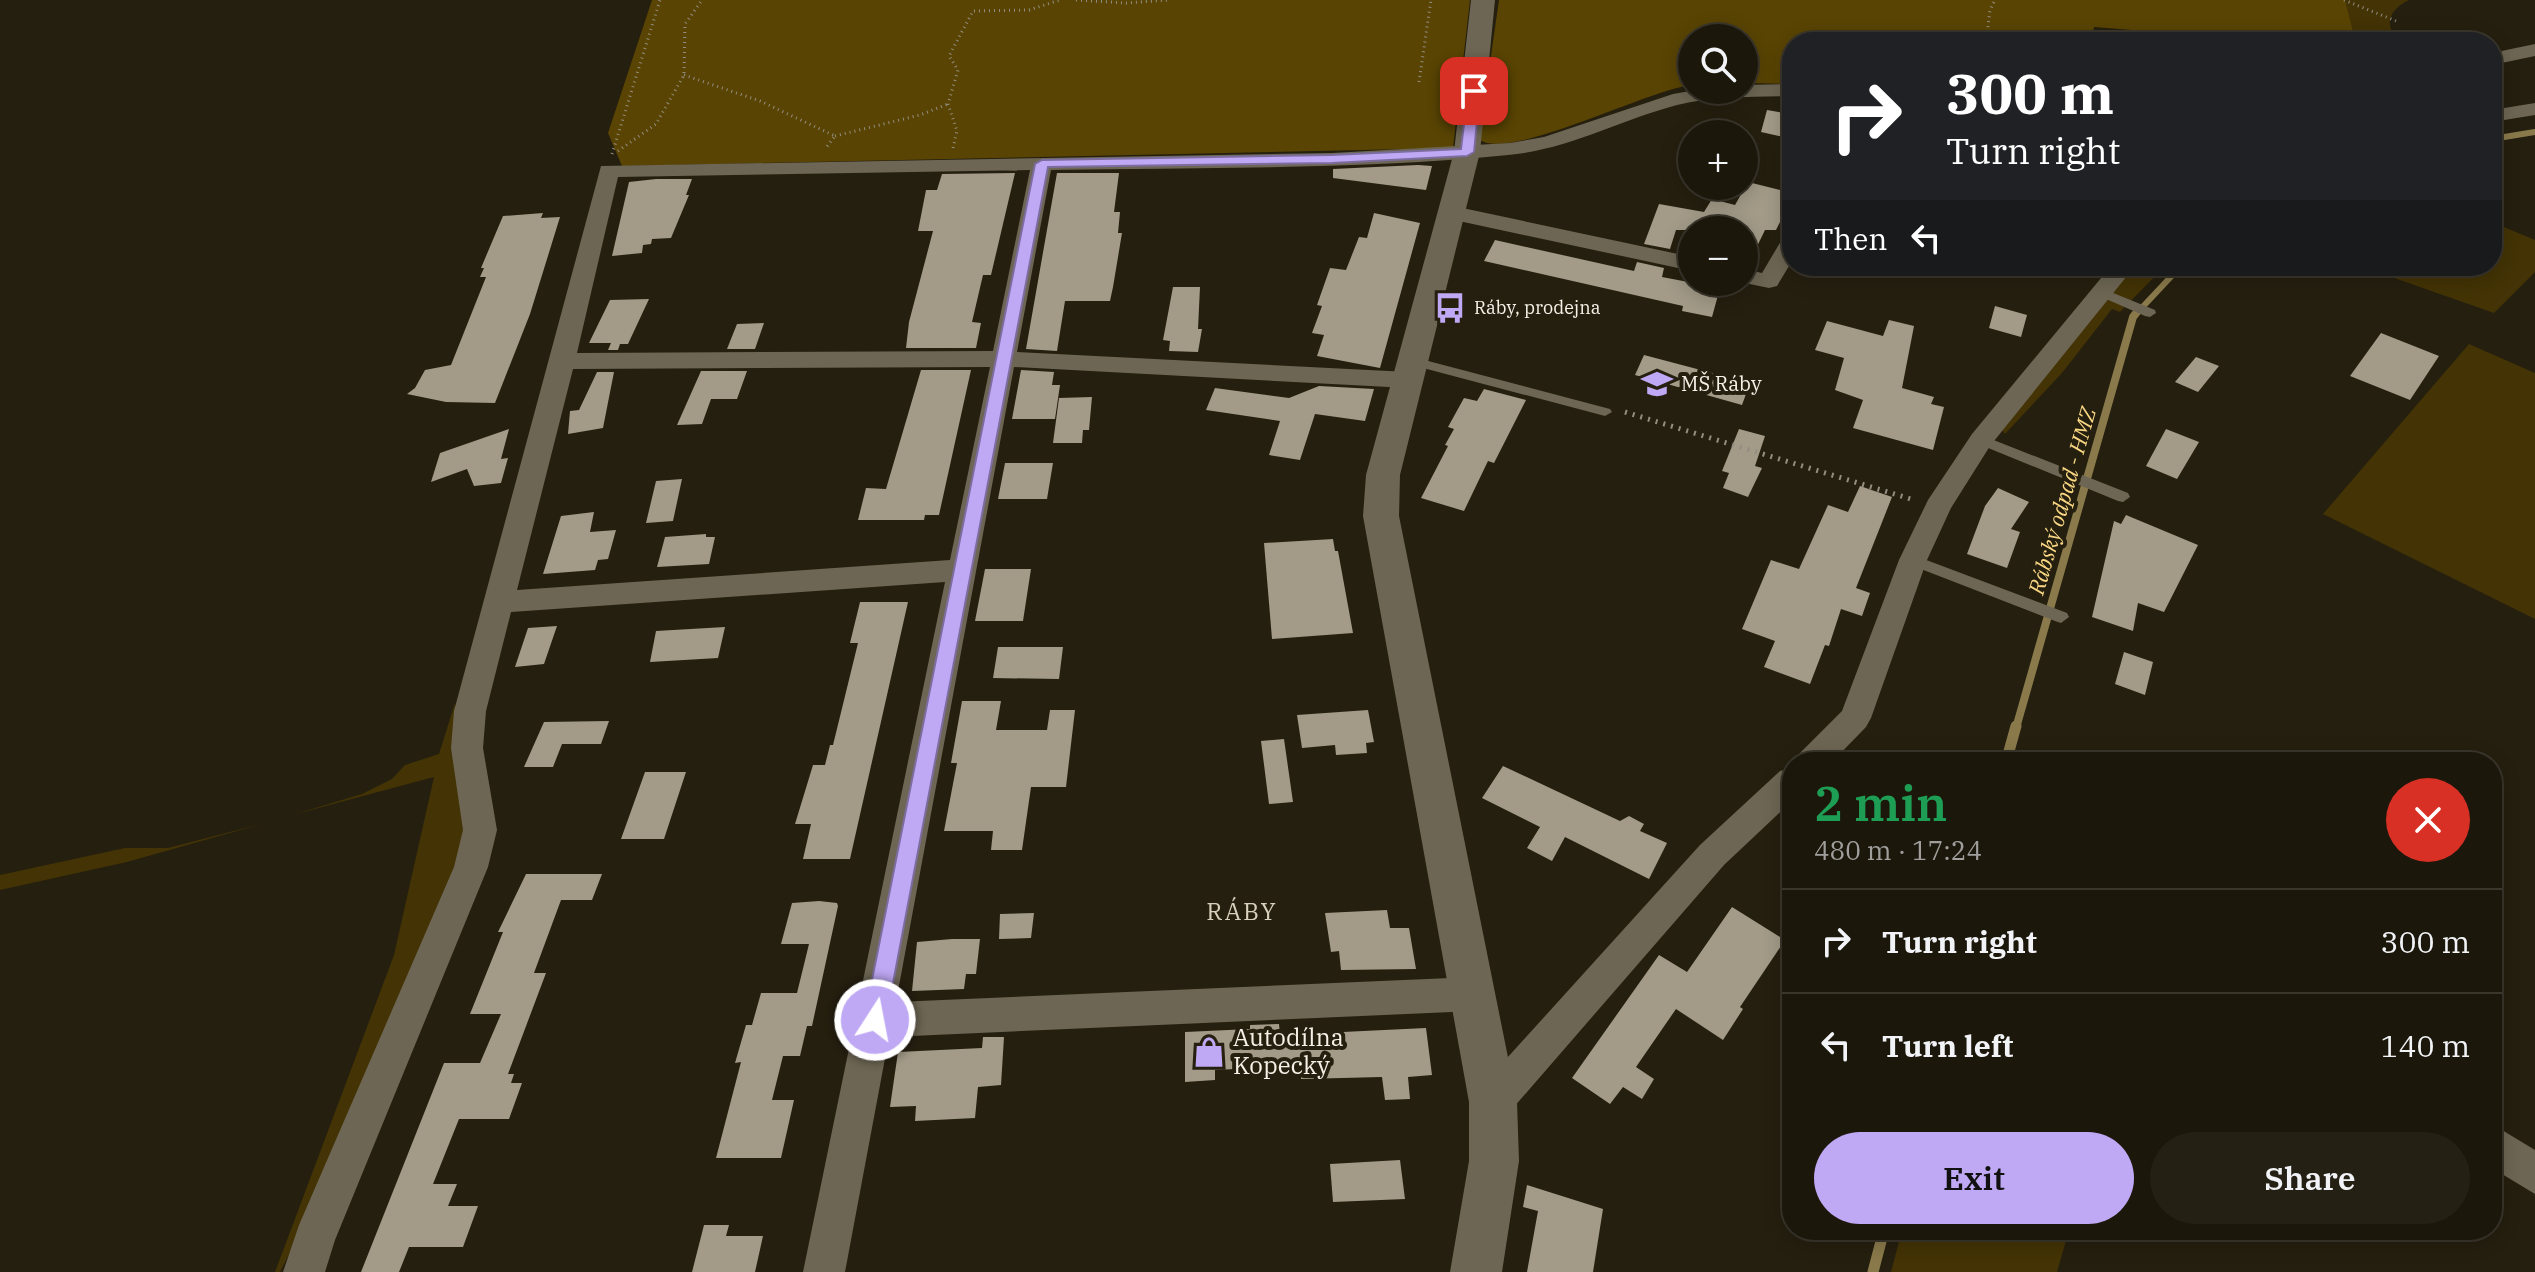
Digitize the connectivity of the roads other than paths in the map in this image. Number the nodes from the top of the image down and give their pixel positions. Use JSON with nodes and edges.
{"nodes":[{"id":1,"x":1483,"y":0,"type":"edge"},
{"id":2,"x":2535,"y":50,"type":"edge"},
{"id":3,"x":2502,"y":57,"type":"edge"},
{"id":4,"x":1782,"y":90,"type":"edge"},
{"id":5,"x":2535,"y":109,"type":"edge"},
{"id":6,"x":2502,"y":114,"type":"edge"},
{"id":7,"x":1467,"y":152,"type":"junction"},
{"id":8,"x":1042,"y":164,"type":"junction"},
{"id":9,"x":1453,"y":213,"type":"junction"},
{"id":10,"x":1782,"y":258,"type":"edge"},
{"id":11,"x":1678,"y":261,"type":"edge"},
{"id":12,"x":2120,"y":276,"type":"edge"},
{"id":13,"x":1758,"y":279,"type":"edge"},
{"id":14,"x":2113,"y":298,"type":"junction"},
{"id":15,"x":2150,"y":313,"type":"dead end"},
{"id":16,"x":1003,"y":359,"type":"junction"},
{"id":17,"x":563,"y":361,"type":"junction"},
{"id":18,"x":1410,"y":371,"type":"junction"},
{"id":19,"x":1605,"y":412,"type":"dead end"},
{"id":20,"x":1981,"y":440,"type":"junction"},
{"id":21,"x":2123,"y":497,"type":"dead end"},
{"id":22,"x":1913,"y":560,"type":"junction"},
{"id":23,"x":963,"y":570,"type":"junction"},
{"id":24,"x":499,"y":602,"type":"junction"},
{"id":25,"x":2061,"y":617,"type":"dead end"},
{"id":26,"x":1821,"y":752,"type":"edge"},
{"id":27,"x":1782,"y":790,"type":"edge"},
{"id":28,"x":1474,"y":994,"type":"junction"},
{"id":29,"x":875,"y":1020,"type":"junction"},
{"id":30,"x":1493,"y":1102,"type":"junction"},
{"id":31,"x":2502,"y":1151,"type":"edge"},
{"id":32,"x":2535,"y":1174,"type":"edge"},
{"id":33,"x":304,"y":1272,"type":"edge"},
{"id":34,"x":824,"y":1272,"type":"edge"},
{"id":35,"x":1476,"y":1272,"type":"edge"}],
"edges":[{"from":1,"to":7,"type":"street"},
{"from":2,"to":3,"type":"street"},
{"from":4,"to":7,"type":"street"},
{"from":5,"to":6,"type":"street"},
{"from":7,"to":8,"type":"street"},
{"from":7,"to":9,"type":"street"},
{"from":8,"to":16,"type":"street"},
{"from":8,"to":17,"type":"street"},
{"from":9,"to":11,"type":"street"},
{"from":9,"to":18,"type":"street"},
{"from":10,"to":13,"type":"street"},
{"from":12,"to":14,"type":"street"},
{"from":14,"to":15,"type":"lane"},
{"from":14,"to":20,"type":"street"},
{"from":16,"to":17,"type":"street"},
{"from":16,"to":18,"type":"street"},
{"from":16,"to":23,"type":"street"},
{"from":17,"to":24,"type":"street"},
{"from":18,"to":19,"type":"lane"},
{"from":18,"to":28,"type":"street"},
{"from":20,"to":21,"type":"lane"},
{"from":20,"to":22,"type":"street"},
{"from":22,"to":25,"type":"lane"},
{"from":22,"to":26,"type":"street"},
{"from":23,"to":24,"type":"street"},
{"from":23,"to":29,"type":"street"},
{"from":24,"to":33,"type":"street"},
{"from":27,"to":30,"type":"street"},
{"from":28,"to":29,"type":"street"},
{"from":28,"to":30,"type":"street"},
{"from":29,"to":34,"type":"street"},
{"from":30,"to":35,"type":"street"},
{"from":31,"to":32,"type":"street"}]}
